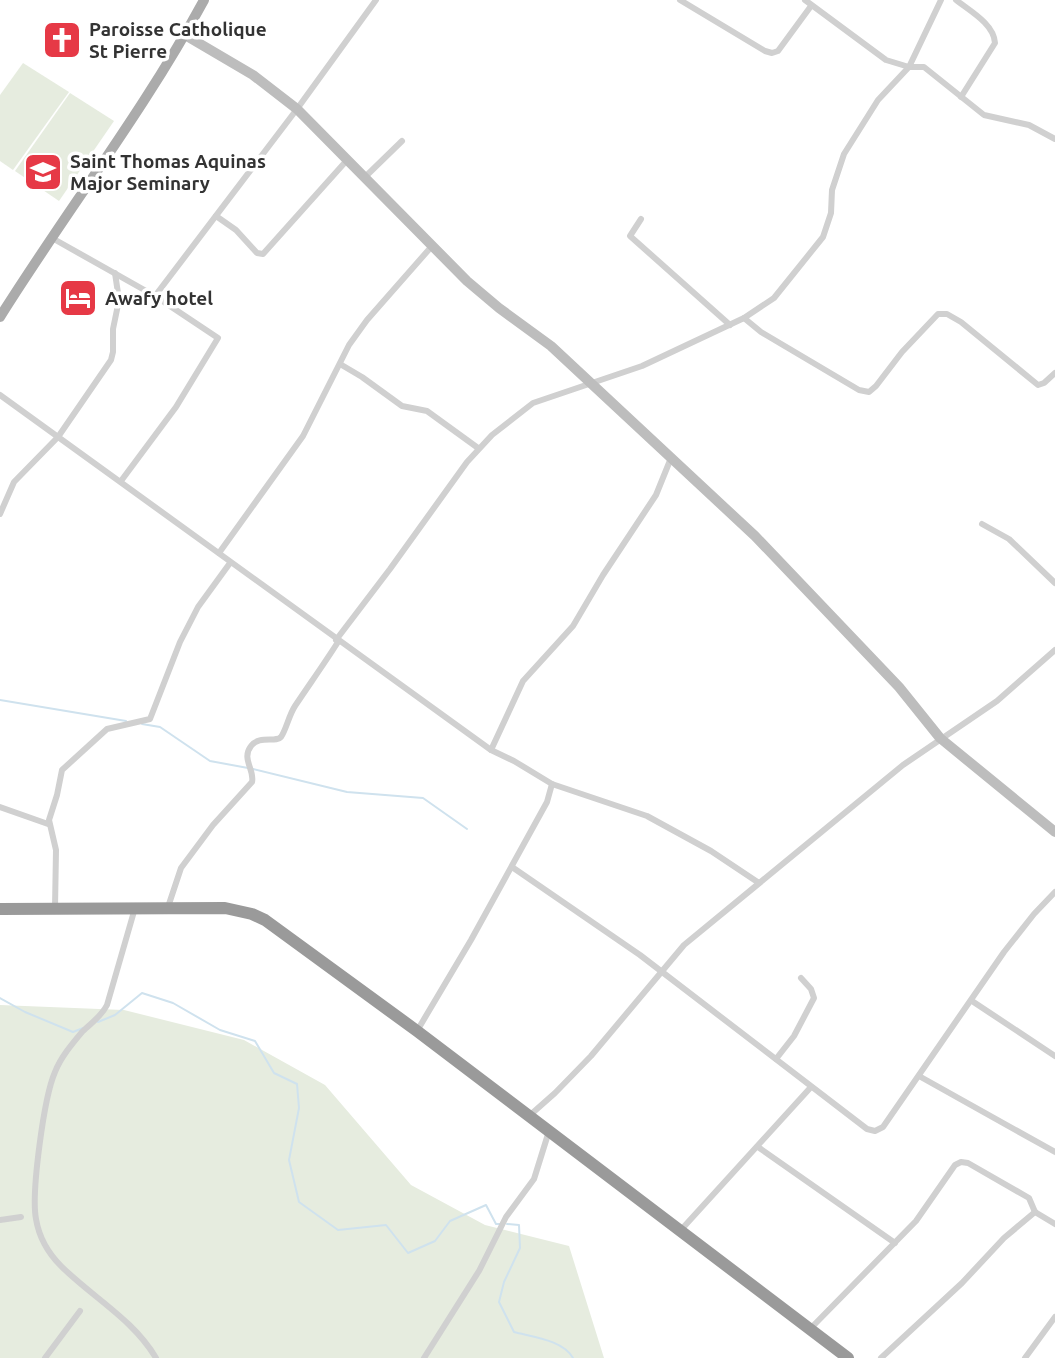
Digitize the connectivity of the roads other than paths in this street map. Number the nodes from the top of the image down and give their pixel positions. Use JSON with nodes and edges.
{"nodes":[{"id":1,"x":204,"y":0,"type":"edge"},
{"id":2,"x":376,"y":0,"type":"edge"},
{"id":3,"x":680,"y":0,"type":"edge"},
{"id":4,"x":805,"y":0,"type":"edge"},
{"id":5,"x":941,"y":0,"type":"edge"},
{"id":6,"x":956,"y":0,"type":"edge"},
{"id":7,"x":811,"y":6,"type":"junction"},
{"id":8,"x":185,"y":35,"type":"junction"},
{"id":9,"x":909,"y":67,"type":"junction"},
{"id":10,"x":961,"y":97,"type":"junction"},
{"id":11,"x":298,"y":109,"type":"junction"},
{"id":12,"x":1055,"y":139,"type":"edge"},
{"id":13,"x":402,"y":141,"type":"dead end"},
{"id":14,"x":348,"y":159,"type":"junction"},
{"id":15,"x":365,"y":177,"type":"junction"},
{"id":16,"x":216,"y":216,"type":"junction"},
{"id":17,"x":641,"y":219,"type":"dead end"},
{"id":18,"x":50,"y":237,"type":"junction"},
{"id":19,"x":432,"y":246,"type":"junction"},
{"id":20,"x":115,"y":273,"type":"junction"},
{"id":21,"x":155,"y":296,"type":"junction"},
{"id":22,"x":0,"y":317,"type":"edge"},
{"id":23,"x":744,"y":318,"type":"junction"},
{"id":24,"x":730,"y":325,"type":"junction"},
{"id":25,"x":340,"y":364,"type":"junction"},
{"id":26,"x":1055,"y":373,"type":"edge"},
{"id":27,"x":593,"y":384,"type":"junction"},
{"id":28,"x":0,"y":395,"type":"edge"},
{"id":29,"x":58,"y":437,"type":"junction"},
{"id":30,"x":478,"y":448,"type":"junction"},
{"id":31,"x":671,"y":458,"type":"junction"},
{"id":32,"x":121,"y":481,"type":"junction"},
{"id":33,"x":0,"y":514,"type":"edge"},
{"id":34,"x":982,"y":524,"type":"dead end"},
{"id":35,"x":219,"y":553,"type":"junction"},
{"id":36,"x":230,"y":563,"type":"junction"},
{"id":37,"x":1055,"y":583,"type":"edge"},
{"id":38,"x":337,"y":641,"type":"junction"},
{"id":39,"x":1055,"y":650,"type":"edge"},
{"id":40,"x":940,"y":738,"type":"junction"},
{"id":41,"x":491,"y":750,"type":"junction"},
{"id":42,"x":552,"y":784,"type":"junction"},
{"id":43,"x":0,"y":807,"type":"edge"},
{"id":44,"x":48,"y":824,"type":"junction"},
{"id":45,"x":1055,"y":832,"type":"edge"},
{"id":46,"x":512,"y":867,"type":"junction"},
{"id":47,"x":759,"y":883,"type":"junction"},
{"id":48,"x":1055,"y":892,"type":"edge"},
{"id":49,"x":168,"y":907,"type":"junction"},
{"id":50,"x":55,"y":908,"type":"junction"},
{"id":51,"x":135,"y":908,"type":"junction"},
{"id":52,"x":0,"y":909,"type":"edge"},
{"id":53,"x":661,"y":972,"type":"junction"},
{"id":54,"x":801,"y":978,"type":"dead end"},
{"id":55,"x":972,"y":1001,"type":"junction"},
{"id":56,"x":417,"y":1031,"type":"junction"},
{"id":57,"x":1055,"y":1056,"type":"edge"},
{"id":58,"x":776,"y":1059,"type":"junction"},
{"id":59,"x":919,"y":1076,"type":"junction"},
{"id":60,"x":811,"y":1087,"type":"junction"},
{"id":61,"x":529,"y":1116,"type":"junction"},
{"id":62,"x":549,"y":1131,"type":"junction"},
{"id":63,"x":758,"y":1147,"type":"junction"},
{"id":64,"x":1055,"y":1152,"type":"edge"},
{"id":65,"x":1034,"y":1212,"type":"junction"},
{"id":66,"x":21,"y":1217,"type":"dead end"},
{"id":67,"x":0,"y":1220,"type":"edge"},
{"id":68,"x":1055,"y":1224,"type":"edge"},
{"id":69,"x":680,"y":1231,"type":"junction"},
{"id":70,"x":895,"y":1243,"type":"junction"},
{"id":71,"x":80,"y":1311,"type":"dead end"},
{"id":72,"x":1055,"y":1317,"type":"edge"},
{"id":73,"x":811,"y":1328,"type":"junction"},
{"id":74,"x":45,"y":1358,"type":"edge"},
{"id":75,"x":156,"y":1358,"type":"edge"},
{"id":76,"x":424,"y":1358,"type":"edge"},
{"id":77,"x":848,"y":1358,"type":"edge"},
{"id":78,"x":881,"y":1358,"type":"edge"},
{"id":79,"x":1025,"y":1358,"type":"edge"}],
"edges":[{"from":1,"to":8,"type":"main road"},
{"from":2,"to":11,"type":"street"},
{"from":3,"to":7,"type":"street"},
{"from":4,"to":7,"type":"street"},
{"from":5,"to":9,"type":"street"},
{"from":6,"to":10,"type":"street"},
{"from":7,"to":9,"type":"street"},
{"from":8,"to":11,"type":"street"},
{"from":8,"to":18,"type":"main road"},
{"from":9,"to":10,"type":"street"},
{"from":9,"to":23,"type":"street"},
{"from":10,"to":12,"type":"street"},
{"from":11,"to":14,"type":"street"},
{"from":11,"to":16,"type":"street"},
{"from":13,"to":15,"type":"street"},
{"from":14,"to":15,"type":"street"},
{"from":14,"to":16,"type":"street"},
{"from":15,"to":19,"type":"street"},
{"from":16,"to":21,"type":"street"},
{"from":17,"to":24,"type":"street"},
{"from":18,"to":20,"type":"street"},
{"from":18,"to":22,"type":"main road"},
{"from":19,"to":25,"type":"street"},
{"from":19,"to":27,"type":"street"},
{"from":20,"to":21,"type":"street"},
{"from":20,"to":29,"type":"street"},
{"from":21,"to":32,"type":"street"},
{"from":23,"to":24,"type":"street"},
{"from":23,"to":26,"type":"street"},
{"from":24,"to":27,"type":"street"},
{"from":25,"to":30,"type":"street"},
{"from":25,"to":35,"type":"street"},
{"from":27,"to":30,"type":"street"},
{"from":27,"to":31,"type":"street"},
{"from":28,"to":29,"type":"street"},
{"from":29,"to":32,"type":"street"},
{"from":29,"to":33,"type":"street"},
{"from":30,"to":38,"type":"street"},
{"from":31,"to":40,"type":"street"},
{"from":31,"to":41,"type":"street"},
{"from":32,"to":35,"type":"street"},
{"from":34,"to":37,"type":"street"},
{"from":35,"to":36,"type":"street"},
{"from":36,"to":38,"type":"street"},
{"from":36,"to":44,"type":"street"},
{"from":38,"to":41,"type":"street"},
{"from":38,"to":49,"type":"street"},
{"from":39,"to":40,"type":"street"},
{"from":40,"to":45,"type":"street"},
{"from":40,"to":47,"type":"street"},
{"from":41,"to":42,"type":"street"},
{"from":42,"to":46,"type":"street"},
{"from":42,"to":47,"type":"street"},
{"from":43,"to":44,"type":"street"},
{"from":44,"to":50,"type":"street"},
{"from":46,"to":53,"type":"street"},
{"from":46,"to":56,"type":"street"},
{"from":47,"to":53,"type":"street"},
{"from":48,"to":55,"type":"street"},
{"from":49,"to":51,"type":"highway"},
{"from":49,"to":56,"type":"highway"},
{"from":50,"to":51,"type":"highway"},
{"from":50,"to":52,"type":"highway"},
{"from":51,"to":75,"type":"street"},
{"from":53,"to":58,"type":"street"},
{"from":53,"to":61,"type":"street"},
{"from":54,"to":58,"type":"street"},
{"from":55,"to":57,"type":"street"},
{"from":55,"to":59,"type":"street"},
{"from":56,"to":61,"type":"highway"},
{"from":58,"to":60,"type":"street"},
{"from":59,"to":60,"type":"street"},
{"from":59,"to":64,"type":"street"},
{"from":60,"to":63,"type":"street"},
{"from":61,"to":62,"type":"highway"},
{"from":62,"to":69,"type":"highway"},
{"from":62,"to":76,"type":"street"},
{"from":63,"to":69,"type":"street"},
{"from":63,"to":70,"type":"street"},
{"from":65,"to":68,"type":"street"},
{"from":65,"to":70,"type":"street"},
{"from":65,"to":78,"type":"street"},
{"from":66,"to":67,"type":"street"},
{"from":69,"to":73,"type":"highway"},
{"from":70,"to":73,"type":"street"},
{"from":71,"to":74,"type":"street"},
{"from":72,"to":79,"type":"street"},
{"from":73,"to":77,"type":"highway"}]}
